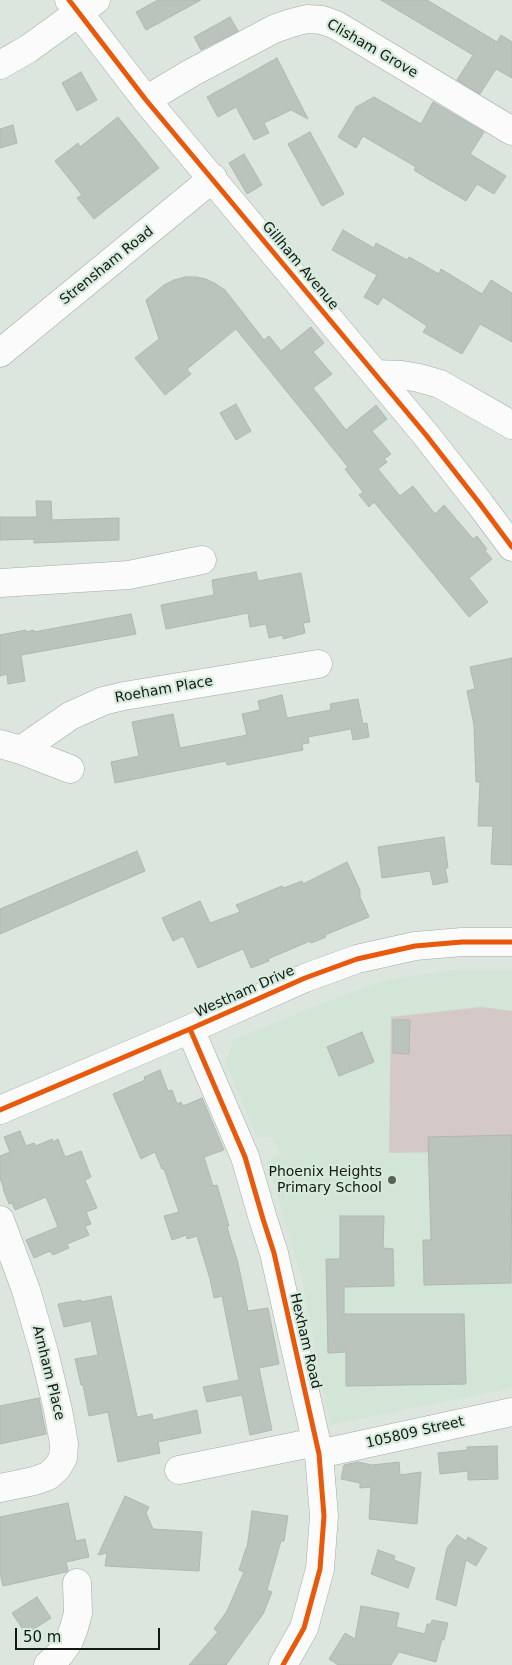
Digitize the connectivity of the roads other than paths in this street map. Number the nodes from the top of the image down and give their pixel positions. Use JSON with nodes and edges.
{"nodes":[{"id":1,"x":81,"y":4,"type":"edge"},
{"id":2,"x":0,"y":65,"type":"edge"},
{"id":3,"x":146,"y":100,"type":"junction"},
{"id":4,"x":512,"y":131,"type":"edge"},
{"id":5,"x":213,"y":178,"type":"junction"},
{"id":6,"x":0,"y":353,"type":"edge"},
{"id":7,"x":374,"y":374,"type":"junction"},
{"id":8,"x":512,"y":426,"type":"edge"},
{"id":9,"x":512,"y":547,"type":"edge"},
{"id":10,"x":202,"y":560,"type":"dead end"},
{"id":11,"x":0,"y":583,"type":"edge"},
{"id":12,"x":318,"y":664,"type":"dead end"},
{"id":13,"x":11,"y":747,"type":"edge"},
{"id":14,"x":70,"y":769,"type":"dead end"},
{"id":15,"x":512,"y":942,"type":"edge"},
{"id":16,"x":190,"y":1029,"type":"junction"},
{"id":17,"x":0,"y":1110,"type":"edge"},
{"id":18,"x":0,"y":1220,"type":"edge"},
{"id":19,"x":512,"y":1412,"type":"edge"},
{"id":20,"x":317,"y":1448,"type":"junction"},
{"id":21,"x":179,"y":1470,"type":"dead end"},
{"id":22,"x":0,"y":1488,"type":"edge"},
{"id":23,"x":77,"y":1583,"type":"dead end"},
{"id":24,"x":48,"y":1665,"type":"edge"},
{"id":25,"x":283,"y":1665,"type":"edge"}],
"edges":[{"from":1,"to":2,"type":"street"},
{"from":1,"to":3,"type":"street","name":"Gillham Avenue"},
{"from":3,"to":4,"type":"street","name":"Clisham Grove"},
{"from":3,"to":5,"type":"street","name":"Gillham Avenue"},
{"from":5,"to":6,"type":"street","name":"Strensham Road"},
{"from":5,"to":7,"type":"street","name":"Gillham Avenue"},
{"from":7,"to":8,"type":"street"},
{"from":7,"to":9,"type":"street","name":"Gillham Avenue"},
{"from":10,"to":11,"type":"street"},
{"from":12,"to":13,"type":"street","name":"Roeham Place"},
{"from":13,"to":14,"type":"street","name":"Roeham Place"},
{"from":15,"to":16,"type":"street","name":"Westham Drive"},
{"from":16,"to":17,"type":"street","name":"Westham Drive"},
{"from":16,"to":20,"type":"street","name":"Hexham Road"},
{"from":18,"to":22,"type":"street","name":"Arnham Place"},
{"from":19,"to":20,"type":"street","name":"105809 Street"},
{"from":20,"to":21,"type":"street","name":"105809 Street"},
{"from":20,"to":25,"type":"street","name":"Hexham Road"},
{"from":23,"to":24,"type":"street"}]}
